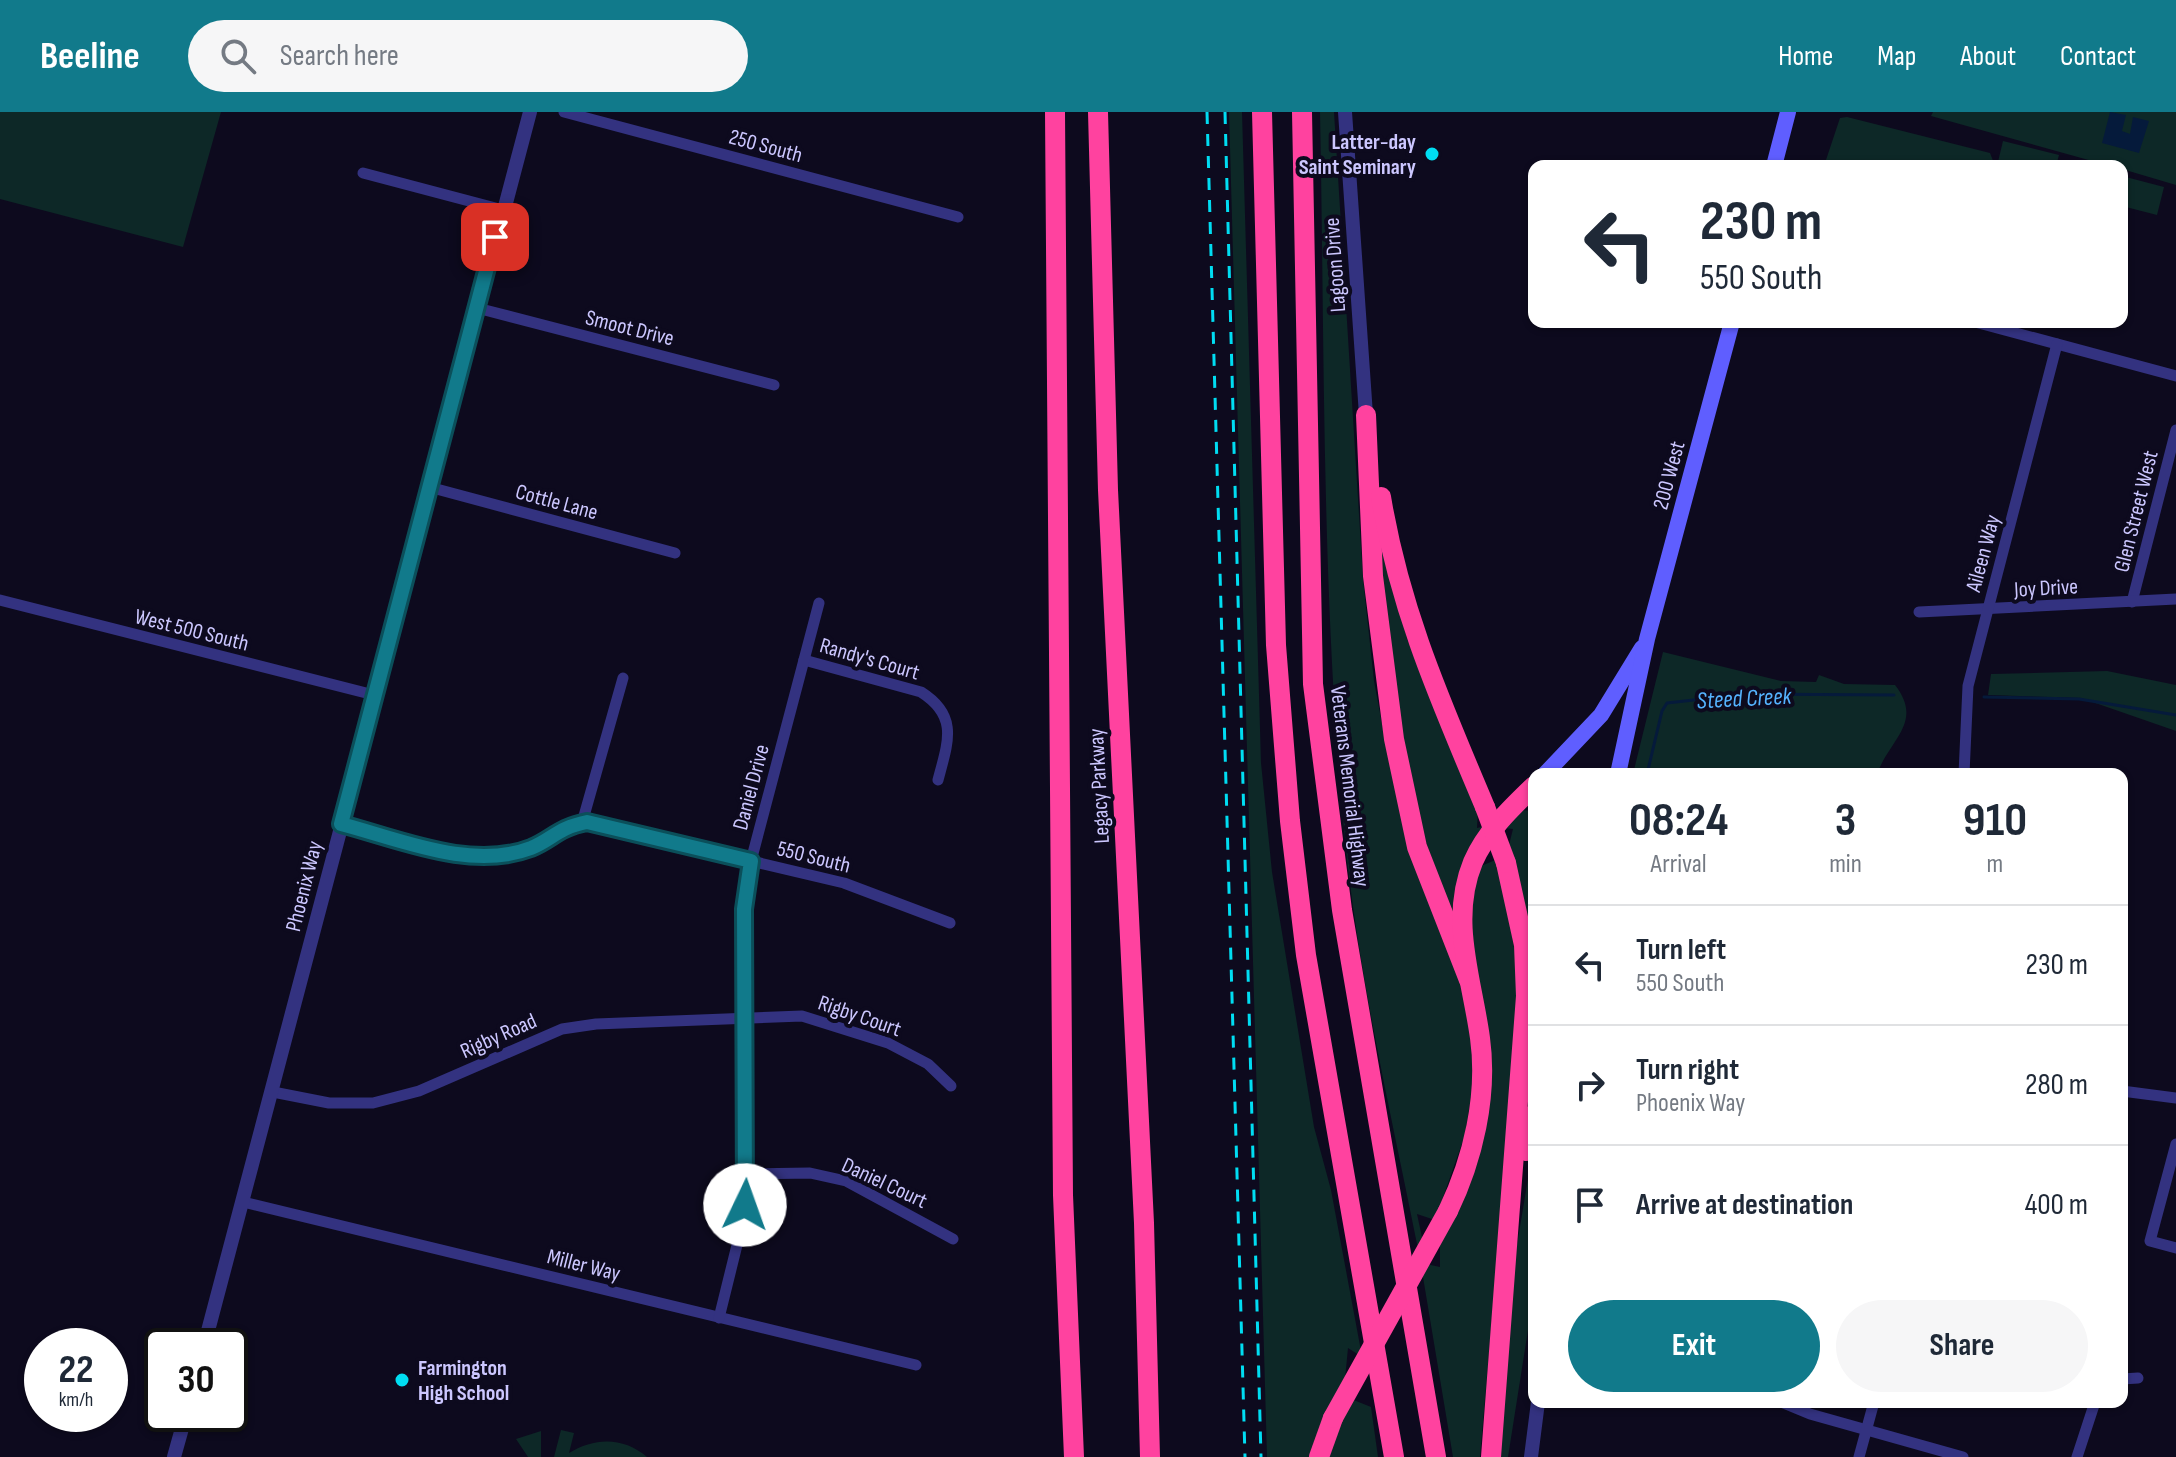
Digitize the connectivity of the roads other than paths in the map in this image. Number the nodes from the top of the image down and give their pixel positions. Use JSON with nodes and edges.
{"nodes":[{"id":1,"x":530,"y":112,"type":"edge"},
{"id":2,"x":564,"y":112,"type":"edge"},
{"id":3,"x":1055,"y":112,"type":"edge"},
{"id":4,"x":1098,"y":112,"type":"edge"},
{"id":5,"x":1262,"y":112,"type":"edge"},
{"id":6,"x":1302,"y":112,"type":"edge"},
{"id":7,"x":1345,"y":112,"type":"edge"},
{"id":8,"x":1788,"y":112,"type":"edge"},
{"id":9,"x":1776,"y":160,"type":"edge"},
{"id":10,"x":363,"y":173,"type":"dead end"},
{"id":11,"x":503,"y":210,"type":"junction"},
{"id":12,"x":958,"y":217,"type":"dead end"},
{"id":13,"x":477,"y":308,"type":"junction"},
{"id":14,"x":1730,"y":328,"type":"edge"},
{"id":15,"x":1997,"y":328,"type":"edge"},
{"id":16,"x":2057,"y":344,"type":"junction"},
{"id":17,"x":2176,"y":376,"type":"edge"},
{"id":18,"x":774,"y":385,"type":"dead end"},
{"id":19,"x":1366,"y":415,"type":"junction"},
{"id":20,"x":2176,"y":430,"type":"edge"},
{"id":21,"x":429,"y":487,"type":"junction"},
{"id":22,"x":675,"y":553,"type":"dead end"},
{"id":23,"x":2176,"y":599,"type":"edge"},
{"id":24,"x":0,"y":600,"type":"edge"},
{"id":25,"x":2132,"y":602,"type":"junction"},
{"id":26,"x":819,"y":603,"type":"dead end"},
{"id":27,"x":1988,"y":610,"type":"junction"},
{"id":28,"x":1919,"y":612,"type":"dead end"},
{"id":29,"x":1647,"y":639,"type":"junction"},
{"id":30,"x":804,"y":660,"type":"junction"},
{"id":31,"x":623,"y":678,"type":"dead end"},
{"id":32,"x":374,"y":695,"type":"junction"},
{"id":33,"x":1551,"y":768,"type":"edge"},
{"id":34,"x":1619,"y":768,"type":"edge"},
{"id":35,"x":1964,"y":768,"type":"edge"},
{"id":36,"x":938,"y":780,"type":"dead end"},
{"id":37,"x":1528,"y":792,"type":"edge"},
{"id":38,"x":582,"y":823,"type":"junction"},
{"id":39,"x":341,"y":824,"type":"junction"},
{"id":40,"x":751,"y":861,"type":"junction"},
{"id":41,"x":950,"y":923,"type":"dead end"},
{"id":42,"x":1469,"y":980,"type":"junction"},
{"id":43,"x":745,"y":1019,"type":"junction"},
{"id":44,"x":951,"y":1086,"type":"dead end"},
{"id":45,"x":273,"y":1092,"type":"junction"},
{"id":46,"x":2128,"y":1092,"type":"edge"},
{"id":47,"x":2176,"y":1098,"type":"edge"},
{"id":48,"x":1528,"y":1143,"type":"edge"},
{"id":49,"x":2176,"y":1144,"type":"edge"},
{"id":50,"x":748,"y":1174,"type":"junction"},
{"id":51,"x":243,"y":1202,"type":"junction"},
{"id":52,"x":1509,"y":1233,"type":"junction"},
{"id":53,"x":953,"y":1239,"type":"dead end"},
{"id":54,"x":2176,"y":1248,"type":"edge"},
{"id":55,"x":719,"y":1318,"type":"junction"},
{"id":56,"x":209,"y":1328,"type":"edge"},
{"id":57,"x":916,"y":1365,"type":"dead end"},
{"id":58,"x":2138,"y":1378,"type":"dead end"},
{"id":59,"x":2128,"y":1379,"type":"edge"},
{"id":60,"x":1537,"y":1408,"type":"edge"},
{"id":61,"x":1799,"y":1408,"type":"edge"},
{"id":62,"x":1872,"y":1408,"type":"edge"},
{"id":63,"x":2093,"y":1408,"type":"edge"},
{"id":64,"x":1867,"y":1430,"type":"junction"},
{"id":65,"x":181,"y":1432,"type":"edge"},
{"id":66,"x":174,"y":1457,"type":"edge"},
{"id":67,"x":1074,"y":1457,"type":"edge"},
{"id":68,"x":1150,"y":1457,"type":"edge"},
{"id":69,"x":1319,"y":1457,"type":"edge"},
{"id":70,"x":1394,"y":1457,"type":"edge"},
{"id":71,"x":1436,"y":1457,"type":"edge"},
{"id":72,"x":1491,"y":1457,"type":"edge"},
{"id":73,"x":1531,"y":1457,"type":"edge"},
{"id":74,"x":1859,"y":1457,"type":"edge"},
{"id":75,"x":1963,"y":1457,"type":"edge"},
{"id":76,"x":2077,"y":1457,"type":"edge"}],
"edges":[{"from":1,"to":11,"type":"street","name":"Phoenix Way"},
{"from":2,"to":12,"type":"street","name":"250 South"},
{"from":3,"to":67,"type":"highway","name":"Legacy Parkway"},
{"from":4,"to":68,"type":"highway","name":"Legacy Parkway"},
{"from":5,"to":70,"type":"highway"},
{"from":6,"to":71,"type":"highway","name":"Veterans Memorial Highway"},
{"from":7,"to":19,"type":"street","name":"Lagoon Drive"},
{"from":8,"to":9,"type":"main road"},
{"from":10,"to":11,"type":"street"},
{"from":11,"to":13,"type":"street","name":"Phoenix Way"},
{"from":13,"to":18,"type":"street","name":"Smoot Drive"},
{"from":13,"to":21,"type":"street","name":"Phoenix Way"},
{"from":14,"to":29,"type":"main road","name":"200 West"},
{"from":15,"to":16,"type":"street"},
{"from":16,"to":17,"type":"street"},
{"from":16,"to":27,"type":"street","name":"Aileen Way"},
{"from":19,"to":42,"type":"highway"},
{"from":19,"to":52,"type":"highway","bridge":true},
{"from":20,"to":25,"type":"street","name":"Glen Street West"},
{"from":21,"to":22,"type":"street","name":"Cottle Lane"},
{"from":21,"to":32,"type":"street","name":"Phoenix Way"},
{"from":23,"to":25,"type":"street","name":"Joy Drive"},
{"from":24,"to":32,"type":"street","name":"West 500 South"},
{"from":25,"to":27,"type":"street","name":"Joy Drive"},
{"from":26,"to":30,"type":"street","name":"Daniel Drive"},
{"from":27,"to":28,"type":"street","name":"Joy Drive"},
{"from":27,"to":35,"type":"street","name":"Aileen Way"},
{"from":29,"to":33,"type":"main road"},
{"from":29,"to":34,"type":"main road"},
{"from":30,"to":36,"type":"street","name":"Randy's Court"},
{"from":30,"to":40,"type":"street","name":"Daniel Drive"},
{"from":31,"to":38,"type":"street"},
{"from":32,"to":39,"type":"street","name":"Phoenix Way"},
{"from":37,"to":42,"type":"highway"},
{"from":38,"to":39,"type":"street"},
{"from":38,"to":40,"type":"street","name":"550 South"},
{"from":39,"to":45,"type":"street","name":"Phoenix Way"},
{"from":40,"to":41,"type":"street","name":"550 South"},
{"from":40,"to":43,"type":"street","name":"Daniel Drive"},
{"from":42,"to":69,"type":"highway","bridge":true},
{"from":43,"to":44,"type":"street","name":"Rigby Court"},
{"from":43,"to":45,"type":"street","name":"Rigby Road"},
{"from":43,"to":50,"type":"street","name":"Daniel Drive"},
{"from":45,"to":51,"type":"street","name":"Phoenix Way"},
{"from":46,"to":47,"type":"street"},
{"from":48,"to":52,"type":"highway"},
{"from":49,"to":54,"type":"street"},
{"from":50,"to":53,"type":"street","name":"Daniel Court"},
{"from":50,"to":55,"type":"street","name":"Daniel Drive"},
{"from":51,"to":55,"type":"street","name":"Miller Way"},
{"from":51,"to":56,"type":"street","name":"Phoenix Way"},
{"from":52,"to":72,"type":"highway"},
{"from":55,"to":57,"type":"street","name":"Miller Way"},
{"from":58,"to":59,"type":"street"},
{"from":60,"to":73,"type":"street"},
{"from":61,"to":64,"type":"street"},
{"from":62,"to":64,"type":"street"},
{"from":63,"to":76,"type":"street"},
{"from":64,"to":74,"type":"street"},
{"from":64,"to":75,"type":"street"},
{"from":65,"to":66,"type":"street"}]}
